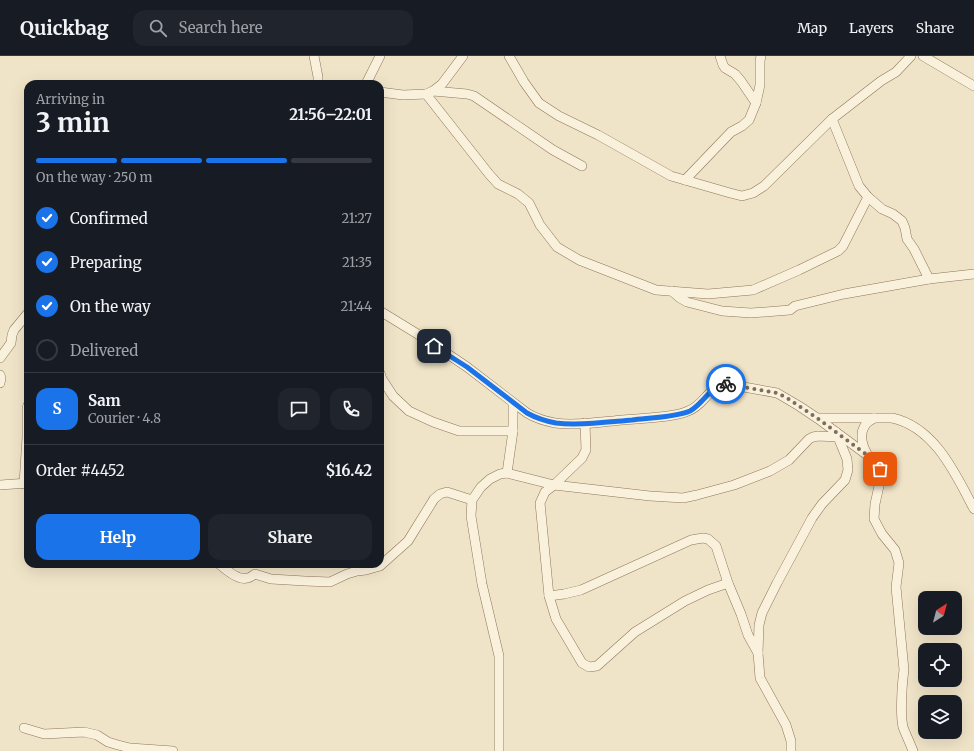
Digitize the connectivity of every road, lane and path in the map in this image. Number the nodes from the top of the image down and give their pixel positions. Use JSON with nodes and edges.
{"nodes":[{"id":1,"x":314,"y":56,"type":"edge"},
{"id":2,"x":380,"y":56,"type":"edge"},
{"id":3,"x":463,"y":56,"type":"edge"},
{"id":4,"x":509,"y":56,"type":"edge"},
{"id":5,"x":720,"y":56,"type":"edge"},
{"id":6,"x":761,"y":56,"type":"edge"},
{"id":7,"x":923,"y":56,"type":"edge"},
{"id":8,"x":907,"y":57,"type":"edge"},
{"id":9,"x":318,"y":80,"type":"edge"},
{"id":10,"x":368,"y":80,"type":"edge"},
{"id":11,"x":974,"y":86,"type":"edge"},
{"id":12,"x":384,"y":93,"type":"edge"},
{"id":13,"x":430,"y":93,"type":"junction"},
{"id":14,"x":756,"y":103,"type":"junction"},
{"id":15,"x":832,"y":119,"type":"junction"},
{"id":16,"x":582,"y":166,"type":"dead end"},
{"id":17,"x":685,"y":180,"type":"junction"},
{"id":18,"x":868,"y":197,"type":"junction"},
{"id":19,"x":974,"y":274,"type":"edge"},
{"id":20,"x":929,"y":279,"type":"junction"},
{"id":21,"x":672,"y":291,"type":"junction"},
{"id":22,"x":384,"y":313,"type":"edge"},
{"id":23,"x":24,"y":318,"type":"edge"},
{"id":24,"x":0,"y":358,"type":"edge"},
{"id":25,"x":0,"y":374,"type":"edge"},
{"id":26,"x":384,"y":382,"type":"edge"},
{"id":27,"x":0,"y":383,"type":"edge"},
{"id":28,"x":513,"y":403,"type":"junction"},
{"id":29,"x":817,"y":418,"type":"junction"},
{"id":30,"x":874,"y":418,"type":"junction"},
{"id":31,"x":586,"y":424,"type":"junction"},
{"id":32,"x":513,"y":431,"type":"junction"},
{"id":33,"x":837,"y":434,"type":"junction"},
{"id":34,"x":867,"y":455,"type":"junction"},
{"id":35,"x":507,"y":472,"type":"junction"},
{"id":36,"x":24,"y":484,"type":"edge"},
{"id":37,"x":0,"y":485,"type":"edge"},
{"id":38,"x":554,"y":485,"type":"junction"},
{"id":39,"x":472,"y":500,"type":"junction"},
{"id":40,"x":974,"y":509,"type":"edge"},
{"id":41,"x":384,"y":562,"type":"edge"},
{"id":42,"x":225,"y":568,"type":"edge"},
{"id":43,"x":373,"y":568,"type":"edge"},
{"id":44,"x":728,"y":583,"type":"junction"},
{"id":45,"x":549,"y":596,"type":"junction"},
{"id":46,"x":758,"y":653,"type":"junction"},
{"id":47,"x":24,"y":728,"type":"dead end"},
{"id":48,"x":173,"y":751,"type":"edge"},
{"id":49,"x":498,"y":751,"type":"edge"},
{"id":50,"x":791,"y":751,"type":"edge"},
{"id":51,"x":913,"y":751,"type":"edge"}],
"edges":[{"from":1,"to":9,"type":"street"},
{"from":2,"to":10,"type":"street"},
{"from":3,"to":13,"type":"street"},
{"from":4,"to":17,"type":"street"},
{"from":5,"to":14,"type":"street"},
{"from":6,"to":14,"type":"street"},
{"from":7,"to":11,"type":"street"},
{"from":8,"to":15,"type":"street"},
{"from":12,"to":13,"type":"street"},
{"from":13,"to":16,"type":"street"},
{"from":13,"to":21,"type":"street"},
{"from":14,"to":17,"type":"street"},
{"from":15,"to":17,"type":"street"},
{"from":15,"to":18,"type":"street"},
{"from":18,"to":20,"type":"street"},
{"from":18,"to":21,"type":"street"},
{"from":19,"to":20,"type":"street"},
{"from":20,"to":21,"type":"street"},
{"from":22,"to":28,"type":"street"},
{"from":23,"to":24,"type":"street"},
{"from":25,"to":27,"type":"street"},
{"from":26,"to":32,"type":"street"},
{"from":28,"to":31,"type":"street"},
{"from":28,"to":32,"type":"street"},
{"from":29,"to":30,"type":"street"},
{"from":29,"to":31,"type":"street"},
{"from":29,"to":33,"type":"street"},
{"from":30,"to":34,"type":"street"},
{"from":30,"to":40,"type":"street"},
{"from":31,"to":38,"type":"street"},
{"from":32,"to":35,"type":"street"},
{"from":33,"to":34,"type":"street"},
{"from":33,"to":38,"type":"street"},
{"from":33,"to":46,"type":"street"},
{"from":34,"to":51,"type":"street"},
{"from":35,"to":38,"type":"street"},
{"from":35,"to":39,"type":"street"},
{"from":36,"to":37,"type":"street"},
{"from":38,"to":45,"type":"street"},
{"from":39,"to":41,"type":"street"},
{"from":39,"to":49,"type":"street"},
{"from":42,"to":43,"type":"street"},
{"from":44,"to":45,"type":"street"},
{"from":44,"to":45,"type":"street"},
{"from":44,"to":46,"type":"street"},
{"from":46,"to":50,"type":"street"},
{"from":47,"to":48,"type":"street"}]}
